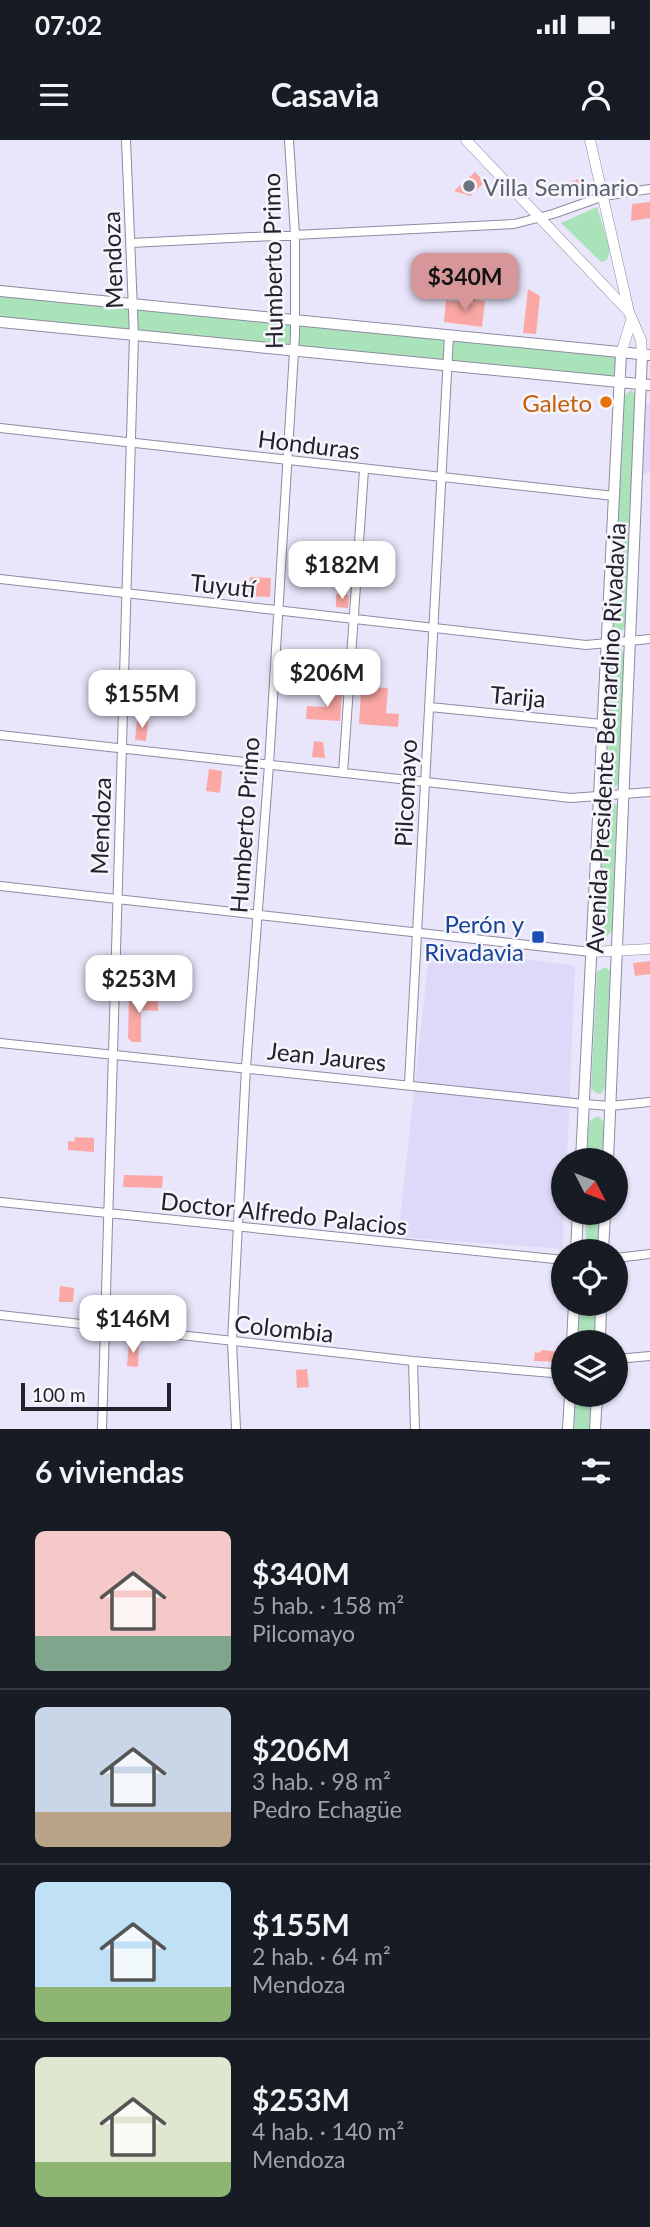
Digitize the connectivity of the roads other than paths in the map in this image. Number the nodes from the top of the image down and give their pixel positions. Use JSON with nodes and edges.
{"nodes":[{"id":1,"x":126,"y":140,"type":"edge"},
{"id":2,"x":289,"y":140,"type":"edge"},
{"id":3,"x":466,"y":140,"type":"edge"},
{"id":4,"x":590,"y":140,"type":"edge"},
{"id":5,"x":650,"y":189,"type":"edge"},
{"id":6,"x":604,"y":196,"type":"junction"},
{"id":7,"x":540,"y":218,"type":"junction"},
{"id":8,"x":295,"y":235,"type":"junction"},
{"id":9,"x":131,"y":243,"type":"junction"},
{"id":10,"x":0,"y":291,"type":"edge"},
{"id":11,"x":132,"y":303,"type":"junction"},
{"id":12,"x":630,"y":316,"type":"junction"},
{"id":13,"x":295,"y":319,"type":"junction"},
{"id":14,"x":0,"y":322,"type":"edge"},
{"id":15,"x":134,"y":335,"type":"junction"},
{"id":16,"x":449,"y":336,"type":"junction"},
{"id":17,"x":294,"y":352,"type":"junction"},
{"id":18,"x":621,"y":354,"type":"junction"},
{"id":19,"x":646,"y":355,"type":"edge"},
{"id":20,"x":447,"y":367,"type":"junction"},
{"id":21,"x":620,"y":384,"type":"junction"},
{"id":22,"x":646,"y":385,"type":"edge"},
{"id":23,"x":0,"y":428,"type":"edge"},
{"id":24,"x":131,"y":443,"type":"junction"},
{"id":25,"x":286,"y":460,"type":"junction"},
{"id":26,"x":364,"y":470,"type":"junction"},
{"id":27,"x":441,"y":479,"type":"junction"},
{"id":28,"x":614,"y":496,"type":"junction"},
{"id":29,"x":0,"y":579,"type":"edge"},
{"id":30,"x":126,"y":594,"type":"junction"},
{"id":31,"x":279,"y":611,"type":"junction"},
{"id":32,"x":354,"y":619,"type":"junction"},
{"id":33,"x":434,"y":629,"type":"junction"},
{"id":34,"x":650,"y":639,"type":"edge"},
{"id":35,"x":631,"y":641,"type":"junction"},
{"id":36,"x":607,"y":644,"type":"junction"},
{"id":37,"x":429,"y":707,"type":"junction"},
{"id":38,"x":602,"y":724,"type":"junction"},
{"id":39,"x":0,"y":735,"type":"edge"},
{"id":40,"x":122,"y":750,"type":"junction"},
{"id":41,"x":269,"y":765,"type":"junction"},
{"id":42,"x":343,"y":773,"type":"junction"},
{"id":43,"x":425,"y":780,"type":"junction"},
{"id":44,"x":650,"y":792,"type":"edge"},
{"id":45,"x":624,"y":795,"type":"junction"},
{"id":46,"x":599,"y":797,"type":"junction"},
{"id":47,"x":0,"y":886,"type":"edge"},
{"id":48,"x":117,"y":900,"type":"junction"},
{"id":49,"x":257,"y":916,"type":"junction"},
{"id":50,"x":417,"y":933,"type":"junction"},
{"id":51,"x":650,"y":949,"type":"edge"},
{"id":52,"x":591,"y":952,"type":"junction"},
{"id":53,"x":617,"y":952,"type":"junction"},
{"id":54,"x":0,"y":1043,"type":"edge"},
{"id":55,"x":113,"y":1054,"type":"junction"},
{"id":56,"x":246,"y":1067,"type":"junction"},
{"id":57,"x":409,"y":1083,"type":"junction"},
{"id":58,"x":650,"y":1102,"type":"edge"},
{"id":59,"x":584,"y":1104,"type":"junction"},
{"id":60,"x":610,"y":1106,"type":"junction"},
{"id":61,"x":582,"y":1148,"type":"edge"},
{"id":62,"x":608,"y":1148,"type":"edge"},
{"id":63,"x":0,"y":1202,"type":"edge"},
{"id":64,"x":108,"y":1214,"type":"junction"},
{"id":65,"x":238,"y":1228,"type":"junction"},
{"id":66,"x":650,"y":1254,"type":"edge"},
{"id":67,"x":628,"y":1257,"type":"edge"},
{"id":68,"x":551,"y":1259,"type":"edge"},
{"id":69,"x":0,"y":1315,"type":"edge"},
{"id":70,"x":105,"y":1328,"type":"junction"},
{"id":71,"x":232,"y":1342,"type":"junction"},
{"id":72,"x":650,"y":1356,"type":"edge"},
{"id":73,"x":628,"y":1358,"type":"edge"},
{"id":74,"x":413,"y":1361,"type":"junction"},
{"id":75,"x":551,"y":1373,"type":"edge"},
{"id":76,"x":569,"y":1407,"type":"edge"},
{"id":77,"x":596,"y":1407,"type":"edge"},
{"id":78,"x":102,"y":1429,"type":"edge"},
{"id":79,"x":236,"y":1429,"type":"edge"},
{"id":80,"x":415,"y":1429,"type":"edge"},
{"id":81,"x":568,"y":1429,"type":"edge"},
{"id":82,"x":595,"y":1429,"type":"edge"}],
"edges":[{"from":1,"to":9,"type":"street","name":"Mendoza"},
{"from":2,"to":8,"type":"street","name":"Humberto Primo"},
{"from":3,"to":7,"type":"street"},
{"from":4,"to":6,"type":"street","name":"Avenida Presidente Bernardino Rivadavia"},
{"from":5,"to":6,"type":"street"},
{"from":6,"to":7,"type":"street"},
{"from":6,"to":12,"type":"street","name":"Avenida Presidente Bernardino Rivadavia"},
{"from":7,"to":8,"type":"street"},
{"from":7,"to":12,"type":"street"},
{"from":8,"to":9,"type":"street"},
{"from":8,"to":13,"type":"street","name":"Humberto Primo"},
{"from":9,"to":11,"type":"street","name":"Mendoza"},
{"from":10,"to":11,"type":"main road"},
{"from":11,"to":13,"type":"main road"},
{"from":11,"to":15,"type":"street","name":"Mendoza"},
{"from":12,"to":18,"type":"street","name":"Avenida Presidente Bernardino Rivadavia"},
{"from":12,"to":19,"type":"street","name":"Avenida Presidente Bernardino Rivadavia"},
{"from":13,"to":16,"type":"main road"},
{"from":13,"to":17,"type":"street","name":"Humberto Primo"},
{"from":14,"to":15,"type":"main road"},
{"from":15,"to":17,"type":"main road"},
{"from":15,"to":24,"type":"street","name":"Mendoza"},
{"from":16,"to":18,"type":"main road"},
{"from":16,"to":20,"type":"street","name":"Pilcomayo"},
{"from":17,"to":20,"type":"main road"},
{"from":17,"to":25,"type":"street","name":"Humberto Primo"},
{"from":18,"to":19,"type":"main road"},
{"from":18,"to":21,"type":"main road","name":"Avenida Presidente Bernardino Rivadavia"},
{"from":19,"to":22,"type":"main road","name":"Avenida Presidente Bernardino Rivadavia"},
{"from":20,"to":21,"type":"main road"},
{"from":20,"to":27,"type":"street","name":"Pilcomayo"},
{"from":21,"to":22,"type":"main road"},
{"from":21,"to":28,"type":"main road","name":"Avenida Presidente Bernardino Rivadavia"},
{"from":22,"to":35,"type":"main road","name":"Avenida Presidente Bernardino Rivadavia"},
{"from":23,"to":24,"type":"street","name":"Honduras"},
{"from":24,"to":25,"type":"street","name":"Honduras"},
{"from":24,"to":30,"type":"street","name":"Mendoza"},
{"from":25,"to":26,"type":"street","name":"Honduras"},
{"from":25,"to":31,"type":"street","name":"Humberto Primo"},
{"from":26,"to":27,"type":"street","name":"Honduras"},
{"from":26,"to":32,"type":"street"},
{"from":27,"to":28,"type":"street","name":"Honduras"},
{"from":27,"to":33,"type":"street","name":"Pilcomayo"},
{"from":28,"to":36,"type":"main road","name":"Avenida Presidente Bernardino Rivadavia"},
{"from":29,"to":30,"type":"street","name":"Tuyutí"},
{"from":30,"to":31,"type":"street","name":"Tuyutí"},
{"from":30,"to":40,"type":"street","name":"Mendoza"},
{"from":31,"to":32,"type":"street","name":"Tuyutí"},
{"from":31,"to":41,"type":"street","name":"Humberto Primo"},
{"from":32,"to":33,"type":"street","name":"Tuyutí"},
{"from":32,"to":42,"type":"street"},
{"from":33,"to":36,"type":"street","name":"Tuyutí"},
{"from":33,"to":37,"type":"street","name":"Pilcomayo"},
{"from":34,"to":35,"type":"street","name":"Tuyutí"},
{"from":35,"to":36,"type":"street","name":"Tuyutí"},
{"from":35,"to":45,"type":"main road","name":"Avenida Presidente Bernardino Rivadavia"},
{"from":36,"to":38,"type":"main road","name":"Avenida Presidente Bernardino Rivadavia"},
{"from":37,"to":38,"type":"street","name":"Tarija"},
{"from":37,"to":43,"type":"street","name":"Pilcomayo"},
{"from":38,"to":46,"type":"main road","name":"Avenida Presidente Bernardino Rivadavia"},
{"from":39,"to":40,"type":"street"},
{"from":40,"to":41,"type":"street"},
{"from":40,"to":48,"type":"street","name":"Mendoza"},
{"from":41,"to":42,"type":"street"},
{"from":41,"to":49,"type":"street","name":"Humberto Primo"},
{"from":42,"to":43,"type":"street"},
{"from":43,"to":46,"type":"street"},
{"from":43,"to":50,"type":"street","name":"Pilcomayo"},
{"from":44,"to":45,"type":"street"},
{"from":45,"to":46,"type":"street"},
{"from":45,"to":53,"type":"main road","name":"Avenida Presidente Bernardino Rivadavia"},
{"from":46,"to":52,"type":"main road","name":"Avenida Presidente Bernardino Rivadavia"},
{"from":47,"to":48,"type":"street"},
{"from":48,"to":49,"type":"street"},
{"from":48,"to":55,"type":"street","name":"Mendoza"},
{"from":49,"to":50,"type":"street"},
{"from":49,"to":56,"type":"street","name":"Humberto Primo"},
{"from":50,"to":52,"type":"street"},
{"from":50,"to":57,"type":"street","name":"Pilcomayo"},
{"from":51,"to":53,"type":"street"},
{"from":52,"to":53,"type":"street"},
{"from":52,"to":59,"type":"main road","name":"Avenida Presidente Bernardino Rivadavia"},
{"from":53,"to":60,"type":"main road","name":"Avenida Presidente Bernardino Rivadavia"},
{"from":54,"to":55,"type":"street","name":"Jean Jaures"},
{"from":55,"to":56,"type":"street","name":"Jean Jaures"},
{"from":55,"to":64,"type":"street","name":"Mendoza"},
{"from":56,"to":57,"type":"street","name":"Jean Jaures"},
{"from":56,"to":65,"type":"street","name":"Humberto Primo"},
{"from":57,"to":59,"type":"street","name":"Jean Jaures"},
{"from":58,"to":60,"type":"street","name":"Jean Jaures"},
{"from":59,"to":60,"type":"street","name":"Jean Jaures"},
{"from":59,"to":61,"type":"main road","name":"Avenida Presidente Bernardino Rivadavia"},
{"from":60,"to":62,"type":"main road","name":"Avenida Presidente Bernardino Rivadavia"},
{"from":63,"to":64,"type":"street","name":"Doctor Alfredo Palacios"},
{"from":64,"to":65,"type":"street","name":"Doctor Alfredo Palacios"},
{"from":64,"to":70,"type":"street","name":"Mendoza"},
{"from":65,"to":68,"type":"street","name":"Doctor Alfredo Palacios"},
{"from":65,"to":71,"type":"street","name":"Humberto Primo"},
{"from":66,"to":67,"type":"street"},
{"from":69,"to":70,"type":"street","name":"Colombia"},
{"from":70,"to":71,"type":"street","name":"Colombia"},
{"from":70,"to":78,"type":"street","name":"Mendoza"},
{"from":71,"to":74,"type":"street","name":"Colombia"},
{"from":71,"to":79,"type":"street","name":"Humberto Primo"},
{"from":72,"to":73,"type":"street"},
{"from":74,"to":75,"type":"street","name":"Colombia"},
{"from":74,"to":80,"type":"street"},
{"from":76,"to":81,"type":"main road"},
{"from":77,"to":82,"type":"main road"}]}
